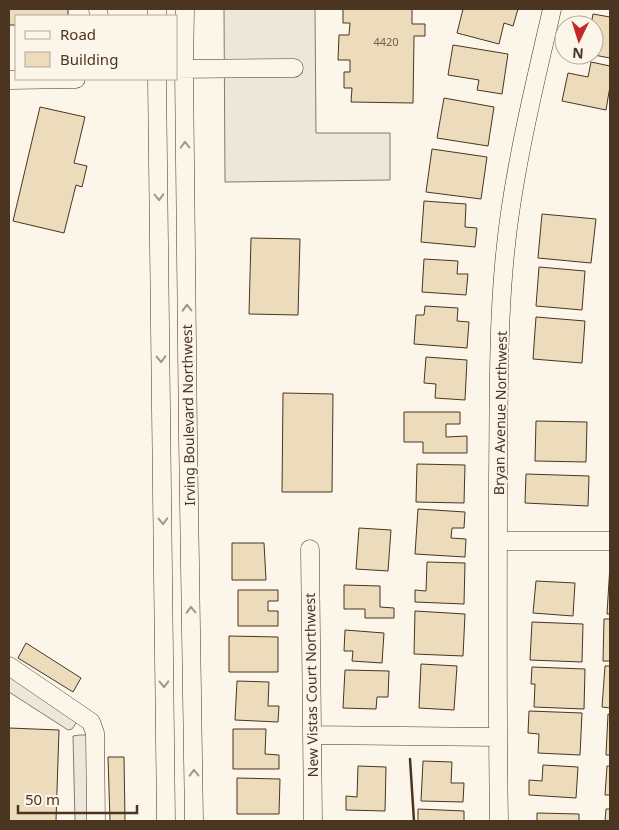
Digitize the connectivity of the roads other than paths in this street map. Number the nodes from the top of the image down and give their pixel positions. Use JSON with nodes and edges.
{"nodes":[{"id":1,"x":185,"y":9,"type":"edge"},
{"id":2,"x":552,"y":9,"type":"edge"},
{"id":3,"x":294,"y":68,"type":"dead end"},
{"id":4,"x":180,"y":69,"type":"edge"},
{"id":5,"x":157,"y":80,"type":"edge"},
{"id":6,"x":498,"y":541,"type":"junction"},
{"id":7,"x":610,"y":541,"type":"edge"},
{"id":8,"x":310,"y":550,"type":"dead end"},
{"id":9,"x":9,"y":666,"type":"edge"},
{"id":10,"x":312,"y":735,"type":"junction"},
{"id":11,"x":497,"y":737,"type":"junction"},
{"id":12,"x":96,"y":821,"type":"edge"},
{"id":13,"x":166,"y":821,"type":"edge"},
{"id":14,"x":194,"y":821,"type":"edge"},
{"id":15,"x":313,"y":821,"type":"edge"},
{"id":16,"x":499,"y":821,"type":"edge"}],
"edges":[{"from":1,"to":4,"type":"street","name":"Irving Boulevard Northwest"},
{"from":2,"to":6,"type":"street","name":"Bryan Avenue Northwest"},
{"from":3,"to":4,"type":"street"},
{"from":14,"to":4,"type":"street","name":"Irving Boulevard Northwest","one_way":true},
{"from":5,"to":13,"type":"street","name":"Irving Boulevard Northwest","one_way":true},
{"from":6,"to":7,"type":"street"},
{"from":6,"to":11,"type":"street","name":"Bryan Avenue Northwest"},
{"from":8,"to":10,"type":"street","name":"New Vistas Court Northwest"},
{"from":9,"to":12,"type":"street"},
{"from":10,"to":11,"type":"street"},
{"from":10,"to":15,"type":"street","name":"New Vistas Court Northwest"},
{"from":11,"to":16,"type":"street","name":"Bryan Avenue Northwest"}]}
